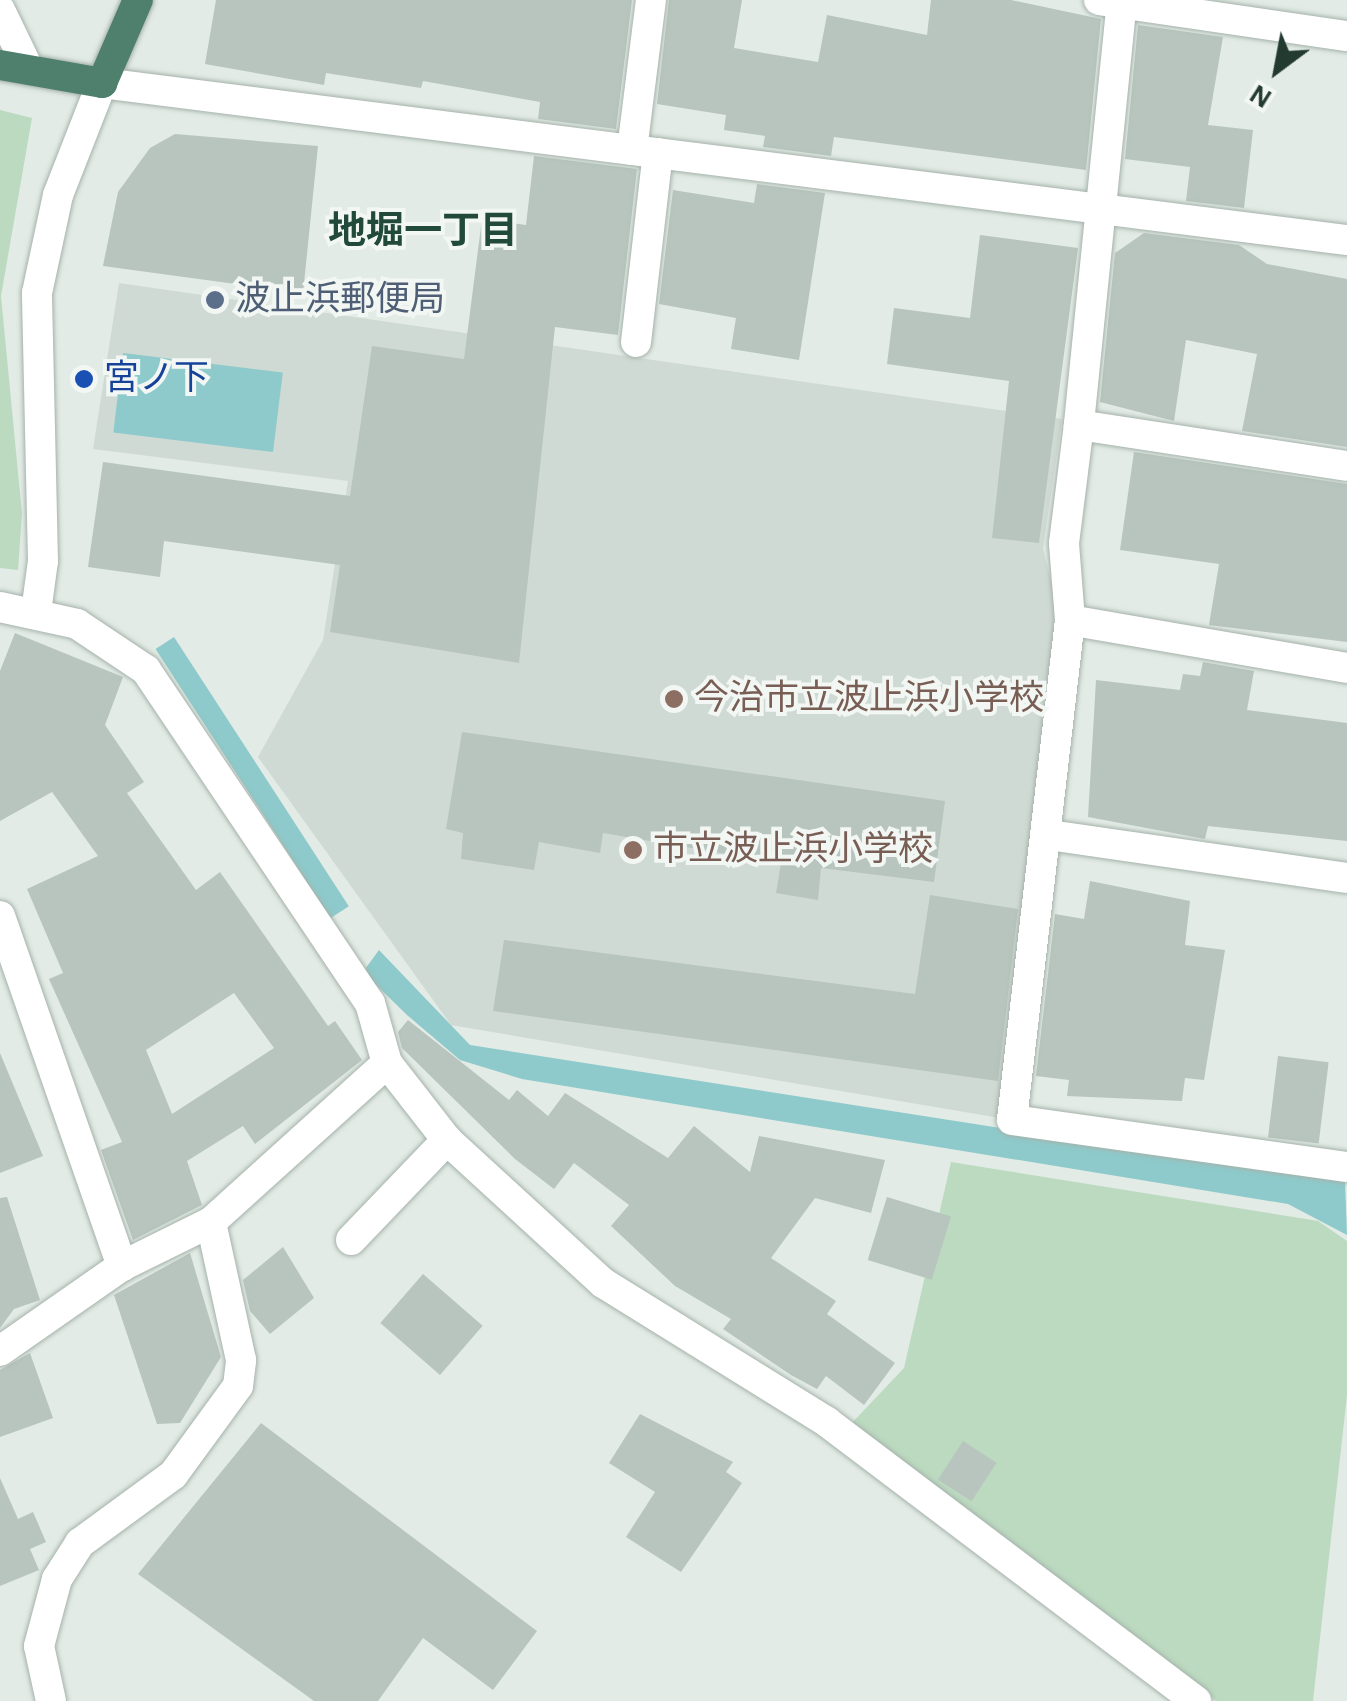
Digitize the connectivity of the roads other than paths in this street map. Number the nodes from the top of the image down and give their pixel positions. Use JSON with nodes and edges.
{"nodes":[{"id":1,"x":138,"y":0,"type":"edge"},
{"id":2,"x":651,"y":0,"type":"edge"},
{"id":3,"x":1114,"y":1,"type":"edge"},
{"id":4,"x":0,"y":10,"type":"edge"},
{"id":5,"x":1347,"y":36,"type":"edge"},
{"id":6,"x":13,"y":64,"type":"edge"},
{"id":7,"x":102,"y":82,"type":"junction"},
{"id":8,"x":645,"y":152,"type":"junction"},
{"id":9,"x":1100,"y":206,"type":"junction"},
{"id":10,"x":1347,"y":240,"type":"edge"},
{"id":11,"x":636,"y":342,"type":"dead end"},
{"id":12,"x":1079,"y":426,"type":"junction"},
{"id":13,"x":1347,"y":466,"type":"edge"},
{"id":14,"x":0,"y":606,"type":"edge"},
{"id":15,"x":36,"y":612,"type":"junction"},
{"id":16,"x":1070,"y":620,"type":"junction"},
{"id":17,"x":1347,"y":668,"type":"edge"},
{"id":18,"x":1049,"y":835,"type":"junction"},
{"id":19,"x":1347,"y":878,"type":"edge"},
{"id":20,"x":0,"y":916,"type":"edge"},
{"id":21,"x":387,"y":1063,"type":"junction"},
{"id":22,"x":447,"y":1140,"type":"junction"},
{"id":23,"x":1347,"y":1167,"type":"edge"},
{"id":24,"x":211,"y":1222,"type":"junction"},
{"id":25,"x":352,"y":1240,"type":"dead end"},
{"id":26,"x":122,"y":1266,"type":"junction"},
{"id":27,"x":0,"y":1352,"type":"edge"},
{"id":28,"x":50,"y":1701,"type":"edge"},
{"id":29,"x":1196,"y":1701,"type":"edge"}],
"edges":[{"from":1,"to":7,"type":"highway"},
{"from":2,"to":8,"type":"street"},
{"from":3,"to":5,"type":"street"},
{"from":3,"to":9,"type":"street"},
{"from":4,"to":6,"type":"street"},
{"from":6,"to":7,"type":"highway"},
{"from":7,"to":8,"type":"street"},
{"from":7,"to":15,"type":"street"},
{"from":8,"to":9,"type":"street"},
{"from":8,"to":11,"type":"street"},
{"from":9,"to":10,"type":"street"},
{"from":9,"to":12,"type":"street"},
{"from":12,"to":13,"type":"street"},
{"from":12,"to":16,"type":"street"},
{"from":14,"to":15,"type":"street"},
{"from":15,"to":21,"type":"street"},
{"from":16,"to":17,"type":"street"},
{"from":16,"to":18,"type":"street"},
{"from":18,"to":19,"type":"street"},
{"from":18,"to":23,"type":"street"},
{"from":20,"to":26,"type":"street"},
{"from":21,"to":22,"type":"street"},
{"from":21,"to":24,"type":"street"},
{"from":22,"to":25,"type":"street"},
{"from":22,"to":29,"type":"street"},
{"from":24,"to":26,"type":"street"},
{"from":24,"to":28,"type":"street"},
{"from":26,"to":27,"type":"street"}]}
